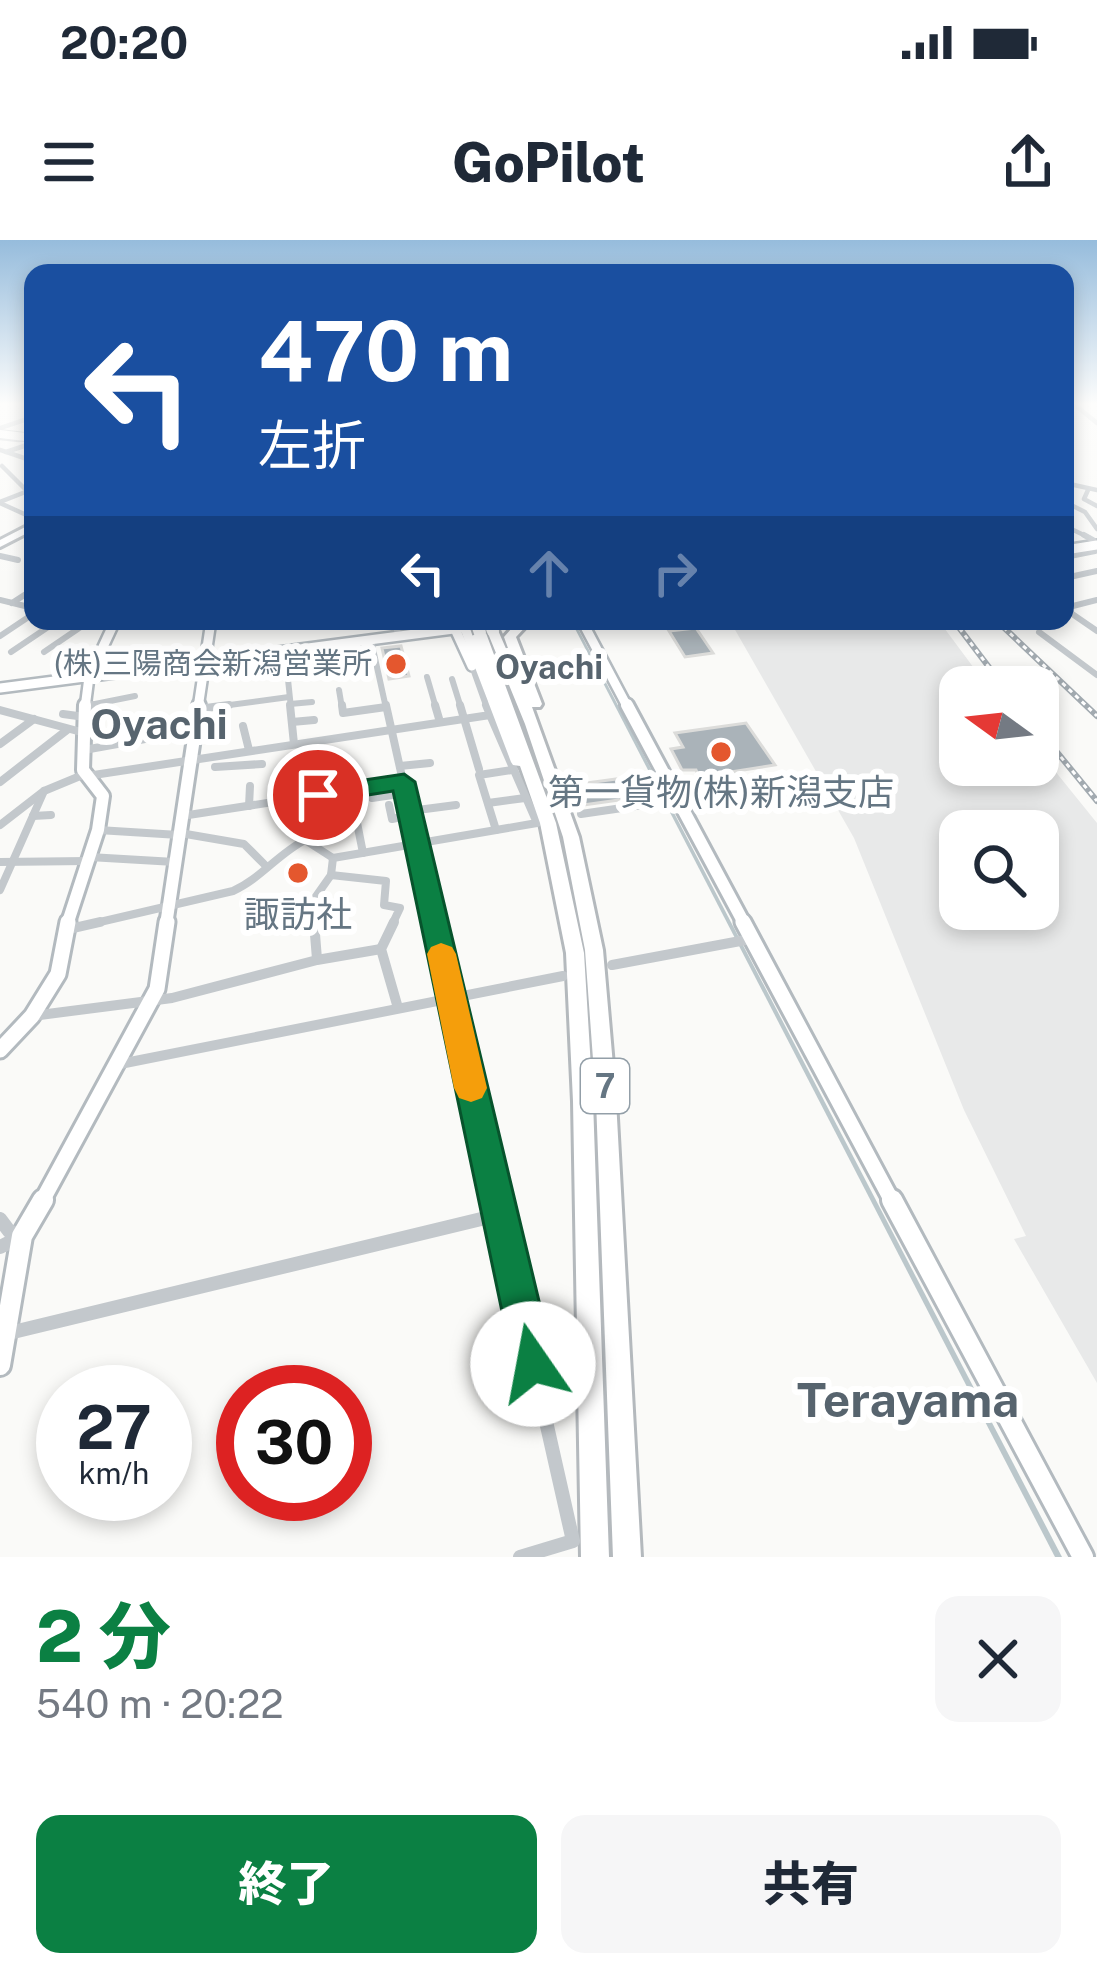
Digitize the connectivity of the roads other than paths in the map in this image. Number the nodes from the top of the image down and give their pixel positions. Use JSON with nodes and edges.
{"nodes":[{"id":1,"x":1093,"y":490,"type":"edge"},
{"id":2,"x":1074,"y":507,"type":"edge"},
{"id":3,"x":1097,"y":507,"type":"edge"},
{"id":4,"x":1079,"y":508,"type":"junction"},
{"id":5,"x":1096,"y":541,"type":"edge"},
{"id":6,"x":0,"y":556,"type":"edge"},
{"id":7,"x":18,"y":560,"type":"dead end"},
{"id":8,"x":24,"y":596,"type":"edge"},
{"id":9,"x":0,"y":600,"type":"edge"},
{"id":10,"x":14,"y":603,"type":"junction"},
{"id":11,"x":24,"y":607,"type":"edge"},
{"id":12,"x":0,"y":614,"type":"edge"},
{"id":13,"x":24,"y":618,"type":"edge"},
{"id":14,"x":44,"y":630,"type":"edge"},
{"id":15,"x":75,"y":630,"type":"edge"},
{"id":16,"x":110,"y":630,"type":"edge"},
{"id":17,"x":210,"y":630,"type":"edge"},
{"id":18,"x":397,"y":630,"type":"edge"},
{"id":19,"x":449,"y":630,"type":"edge"},
{"id":20,"x":482,"y":630,"type":"edge"},
{"id":21,"x":484,"y":630,"type":"edge"},
{"id":22,"x":485,"y":630,"type":"edge"},
{"id":23,"x":587,"y":630,"type":"edge"},
{"id":24,"x":1039,"y":632,"type":"dead end"},
{"id":25,"x":0,"y":636,"type":"edge"},
{"id":26,"x":399,"y":636,"type":"junction"},
{"id":27,"x":371,"y":640,"type":"junction"},
{"id":28,"x":285,"y":651,"type":"junction"},
{"id":29,"x":11,"y":652,"type":"dead end"},
{"id":30,"x":44,"y":652,"type":"dead end"},
{"id":31,"x":205,"y":662,"type":"junction"},
{"id":32,"x":472,"y":666,"type":"joint"},
{"id":33,"x":1097,"y":675,"type":"edge"},
{"id":34,"x":89,"y":676,"type":"junction"},
{"id":35,"x":427,"y":677,"type":"dead end"},
{"id":36,"x":452,"y":679,"type":"dead end"},
{"id":37,"x":0,"y":688,"type":"edge"},
{"id":38,"x":339,"y":689,"type":"dead end"},
{"id":39,"x":135,"y":696,"type":"dead end"},
{"id":40,"x":290,"y":700,"type":"junction"},
{"id":41,"x":312,"y":702,"type":"dead end"},
{"id":42,"x":386,"y":707,"type":"junction"},
{"id":43,"x":198,"y":709,"type":"junction"},
{"id":44,"x":0,"y":710,"type":"edge"},
{"id":45,"x":63,"y":714,"type":"dead end"},
{"id":46,"x":490,"y":715,"type":"junction"},
{"id":47,"x":34,"y":719,"type":"junction"},
{"id":48,"x":85,"y":719,"type":"junction"},
{"id":49,"x":463,"y":719,"type":"junction"},
{"id":50,"x":314,"y":720,"type":"dead end"},
{"id":51,"x":292,"y":722,"type":"junction"},
{"id":52,"x":440,"y":722,"type":"junction"},
{"id":53,"x":243,"y":726,"type":"dead end"},
{"id":54,"x":67,"y":729,"type":"junction"},
{"id":55,"x":391,"y":729,"type":"junction"},
{"id":56,"x":195,"y":730,"type":"junction"},
{"id":57,"x":152,"y":738,"type":"junction"},
{"id":58,"x":0,"y":744,"type":"edge"},
{"id":59,"x":294,"y":744,"type":"junction"},
{"id":60,"x":84,"y":750,"type":"junction"},
{"id":61,"x":152,"y":750,"type":"dead end"},
{"id":62,"x":249,"y":750,"type":"junction"},
{"id":63,"x":226,"y":754,"type":"junction"},
{"id":64,"x":191,"y":759,"type":"junction"},
{"id":65,"x":262,"y":764,"type":"dead end"},
{"id":66,"x":430,"y":764,"type":"dead end"},
{"id":67,"x":228,"y":765,"type":"junction"},
{"id":68,"x":400,"y":766,"type":"junction"},
{"id":69,"x":214,"y":767,"type":"dead end"},
{"id":70,"x":478,"y":769,"type":"dead end"},
{"id":71,"x":370,"y":770,"type":"dead end"},
{"id":72,"x":512,"y":770,"type":"junction"},
{"id":73,"x":347,"y":772,"type":"dead end"},
{"id":74,"x":86,"y":775,"type":"junction"},
{"id":75,"x":316,"y":776,"type":"dead end"},
{"id":76,"x":0,"y":782,"type":"edge"},
{"id":77,"x":283,"y":782,"type":"dead end"},
{"id":78,"x":250,"y":786,"type":"dead end"},
{"id":79,"x":405,"y":787,"type":"junction"},
{"id":80,"x":443,"y":789,"type":"dead end"},
{"id":81,"x":351,"y":790,"type":"junction"},
{"id":82,"x":44,"y":791,"type":"junction"},
{"id":83,"x":372,"y":792,"type":"junction"},
{"id":84,"x":318,"y":795,"type":"junction"},
{"id":85,"x":525,"y":798,"type":"junction"},
{"id":86,"x":677,"y":800,"type":"junction"},
{"id":87,"x":279,"y":801,"type":"junction"},
{"id":88,"x":488,"y":803,"type":"junction"},
{"id":89,"x":389,"y":805,"type":"dead end"},
{"id":90,"x":249,"y":806,"type":"junction"},
{"id":91,"x":410,"y":813,"type":"junction"},
{"id":92,"x":580,"y":814,"type":"dead end"},
{"id":93,"x":51,"y":815,"type":"dead end"},
{"id":94,"x":33,"y":816,"type":"junction"},
{"id":95,"x":392,"y":822,"type":"dead end"},
{"id":96,"x":0,"y":825,"type":"edge"},
{"id":97,"x":180,"y":828,"type":"junction"},
{"id":98,"x":98,"y":830,"type":"junction"},
{"id":99,"x":298,"y":830,"type":"junction"},
{"id":100,"x":496,"y":830,"type":"junction"},
{"id":101,"x":305,"y":840,"type":"junction"},
{"id":102,"x":417,"y":844,"type":"junction"},
{"id":103,"x":395,"y":848,"type":"junction"},
{"id":104,"x":363,"y":853,"type":"junction"},
{"id":105,"x":333,"y":858,"type":"junction"},
{"id":106,"x":88,"y":859,"type":"junction"},
{"id":107,"x":176,"y":862,"type":"junction"},
{"id":108,"x":5,"y":864,"type":"edge"},
{"id":109,"x":265,"y":866,"type":"junction"},
{"id":110,"x":331,"y":874,"type":"junction"},
{"id":111,"x":0,"y":890,"type":"edge"},
{"id":112,"x":170,"y":907,"type":"junction"},
{"id":113,"x":65,"y":930,"type":"junction"},
{"id":114,"x":751,"y":939,"type":"junction"},
{"id":115,"x":381,"y":949,"type":"junction"},
{"id":116,"x":316,"y":959,"type":"junction"},
{"id":117,"x":612,"y":965,"type":"dead end"},
{"id":118,"x":563,"y":976,"type":"dead end"},
{"id":119,"x":451,"y":998,"type":"junction"},
{"id":120,"x":153,"y":1000,"type":"junction"},
{"id":121,"x":398,"y":1008,"type":"junction"},
{"id":122,"x":32,"y":1016,"type":"junction"},
{"id":123,"x":0,"y":1050,"type":"edge"},
{"id":124,"x":119,"y":1064,"type":"junction"},
{"id":125,"x":502,"y":1214,"type":"junction"},
{"id":126,"x":0,"y":1219,"type":"edge"},
{"id":127,"x":22,"y":1236,"type":"junction"},
{"id":128,"x":0,"y":1247,"type":"edge"},
{"id":129,"x":3,"y":1331,"type":"edge"},
{"id":130,"x":0,"y":1365,"type":"edge"},
{"id":131,"x":520,"y":1557,"type":"edge"},
{"id":132,"x":595,"y":1557,"type":"edge"},
{"id":133,"x":627,"y":1557,"type":"edge"},
{"id":134,"x":1083,"y":1557,"type":"edge"}],
"edges":[{"from":1,"to":3,"type":"street"},
{"from":2,"to":4,"type":"street"},
{"from":3,"to":4,"type":"street"},
{"from":4,"to":5,"type":"street"},
{"from":6,"to":7,"type":"street"},
{"from":8,"to":10,"type":"street"},
{"from":9,"to":10,"type":"street"},
{"from":10,"to":11,"type":"street"},
{"from":10,"to":12,"type":"street"},
{"from":13,"to":25,"type":"street"},
{"from":14,"to":29,"type":"street"},
{"from":15,"to":30,"type":"street"},
{"from":16,"to":34,"type":"street"},
{"from":17,"to":31,"type":"street"},
{"from":18,"to":26,"type":"street"},
{"from":19,"to":26,"type":"street"},
{"from":20,"to":32,"type":"street"},
{"from":21,"to":132,"type":"highway","number":"7"},
{"from":22,"to":133,"type":"highway","number":"7"},
{"from":23,"to":86,"type":"street"},
{"from":24,"to":33,"type":"street"},
{"from":26,"to":27,"type":"street"},
{"from":27,"to":28,"type":"street"},
{"from":27,"to":42,"type":"street"},
{"from":28,"to":31,"type":"street"},
{"from":28,"to":40,"type":"street"},
{"from":31,"to":34,"type":"street"},
{"from":31,"to":43,"type":"street"},
{"from":32,"to":46,"type":"street"},
{"from":34,"to":37,"type":"street"},
{"from":34,"to":48,"type":"street"},
{"from":35,"to":52,"type":"street"},
{"from":36,"to":49,"type":"street"},
{"from":38,"to":42,"type":"street"},
{"from":39,"to":48,"type":"street"},
{"from":40,"to":41,"type":"street"},
{"from":40,"to":43,"type":"street"},
{"from":40,"to":51,"type":"street"},
{"from":42,"to":55,"type":"street"},
{"from":43,"to":56,"type":"street"},
{"from":44,"to":47,"type":"street"},
{"from":45,"to":48,"type":"street"},
{"from":46,"to":49,"type":"street"},
{"from":46,"to":72,"type":"street"},
{"from":47,"to":54,"type":"street"},
{"from":47,"to":58,"type":"street"},
{"from":48,"to":54,"type":"street"},
{"from":48,"to":60,"type":"street"},
{"from":49,"to":52,"type":"street"},
{"from":49,"to":70,"type":"street"},
{"from":50,"to":51,"type":"street"},
{"from":51,"to":59,"type":"street"},
{"from":52,"to":55,"type":"street"},
{"from":53,"to":62,"type":"street"},
{"from":54,"to":76,"type":"street"},
{"from":55,"to":59,"type":"street"},
{"from":55,"to":68,"type":"street"},
{"from":56,"to":57,"type":"street"},
{"from":56,"to":64,"type":"street"},
{"from":57,"to":60,"type":"street"},
{"from":57,"to":61,"type":"street"},
{"from":59,"to":62,"type":"street"},
{"from":60,"to":74,"type":"street"},
{"from":62,"to":63,"type":"street"},
{"from":63,"to":64,"type":"street"},
{"from":63,"to":67,"type":"street"},
{"from":64,"to":74,"type":"street"},
{"from":64,"to":97,"type":"street"},
{"from":65,"to":67,"type":"street"},
{"from":66,"to":68,"type":"street"},
{"from":67,"to":69,"type":"street"},
{"from":68,"to":79,"type":"street"},
{"from":71,"to":83,"type":"street"},
{"from":72,"to":85,"type":"street"},
{"from":72,"to":88,"type":"street"},
{"from":73,"to":81,"type":"street"},
{"from":74,"to":82,"type":"street"},
{"from":74,"to":98,"type":"street"},
{"from":75,"to":84,"type":"street"},
{"from":77,"to":87,"type":"street"},
{"from":78,"to":90,"type":"street"},
{"from":79,"to":83,"type":"street"},
{"from":79,"to":91,"type":"street"},
{"from":80,"to":91,"type":"street"},
{"from":81,"to":83,"type":"street"},
{"from":81,"to":84,"type":"street"},
{"from":81,"to":104,"type":"street"},
{"from":82,"to":94,"type":"street"},
{"from":82,"to":96,"type":"street"},
{"from":84,"to":87,"type":"street"},
{"from":84,"to":99,"type":"street"},
{"from":85,"to":88,"type":"street"},
{"from":85,"to":100,"type":"street"},
{"from":86,"to":92,"type":"street"},
{"from":86,"to":114,"type":"street"},
{"from":87,"to":90,"type":"street"},
{"from":87,"to":99,"type":"street"},
{"from":88,"to":100,"type":"street"},
{"from":89,"to":91,"type":"street"},
{"from":90,"to":97,"type":"street"},
{"from":91,"to":102,"type":"street"},
{"from":93,"to":94,"type":"street"},
{"from":94,"to":108,"type":"street"},
{"from":95,"to":103,"type":"street"},
{"from":97,"to":98,"type":"street"},
{"from":97,"to":107,"type":"street"},
{"from":97,"to":109,"type":"street"},
{"from":98,"to":106,"type":"street"},
{"from":99,"to":101,"type":"street"},
{"from":100,"to":102,"type":"street"},
{"from":101,"to":105,"type":"street"},
{"from":101,"to":109,"type":"street"},
{"from":102,"to":103,"type":"street"},
{"from":102,"to":119,"type":"street"},
{"from":103,"to":104,"type":"street"},
{"from":104,"to":105,"type":"street"},
{"from":105,"to":110,"type":"street"},
{"from":106,"to":107,"type":"street"},
{"from":106,"to":108,"type":"street"},
{"from":106,"to":113,"type":"street"},
{"from":107,"to":112,"type":"street"},
{"from":108,"to":111,"type":"street"},
{"from":109,"to":112,"type":"street"},
{"from":110,"to":115,"type":"street"},
{"from":110,"to":116,"type":"street"},
{"from":112,"to":113,"type":"street"},
{"from":112,"to":120,"type":"street"},
{"from":113,"to":122,"type":"street"},
{"from":114,"to":117,"type":"street"},
{"from":114,"to":134,"type":"street"},
{"from":115,"to":116,"type":"street"},
{"from":115,"to":121,"type":"street"},
{"from":116,"to":120,"type":"street"},
{"from":118,"to":119,"type":"street"},
{"from":119,"to":121,"type":"street"},
{"from":119,"to":125,"type":"street"},
{"from":120,"to":122,"type":"street"},
{"from":120,"to":124,"type":"street"},
{"from":121,"to":124,"type":"street"},
{"from":122,"to":123,"type":"street"},
{"from":124,"to":127,"type":"street"},
{"from":125,"to":129,"type":"street"},
{"from":125,"to":131,"type":"street"},
{"from":126,"to":127,"type":"street"},
{"from":127,"to":128,"type":"street"},
{"from":127,"to":129,"type":"street"},
{"from":129,"to":130,"type":"street"}]}
